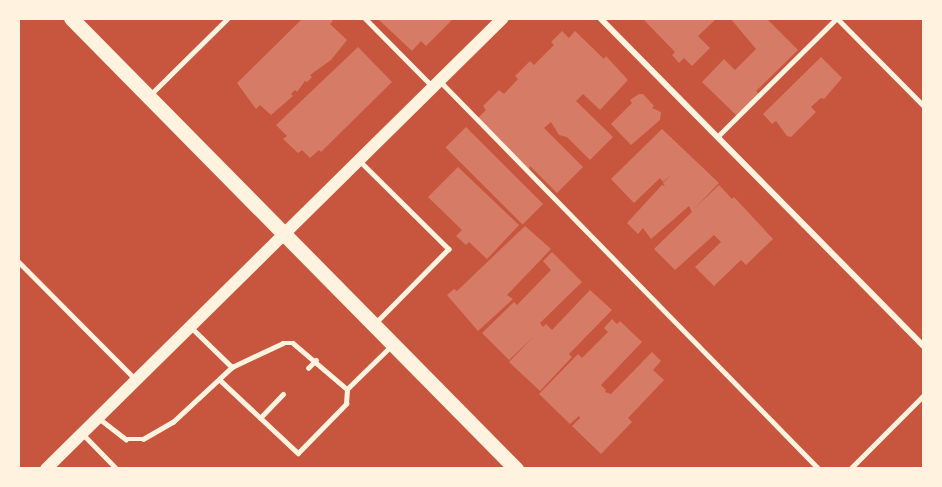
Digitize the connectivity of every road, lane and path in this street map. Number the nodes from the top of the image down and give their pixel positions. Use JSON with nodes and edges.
{"nodes":[{"id":1,"x":71,"y":18,"type":"edge"},
{"id":2,"x":228,"y":18,"type":"edge"},
{"id":3,"x":365,"y":18,"type":"edge"},
{"id":4,"x":503,"y":18,"type":"edge"},
{"id":5,"x":600,"y":18,"type":"edge"},
{"id":6,"x":436,"y":84,"type":"junction"},
{"id":7,"x":148,"y":97,"type":"junction"},
{"id":8,"x":924,"y":106,"type":"edge"},
{"id":9,"x":717,"y":137,"type":"junction"},
{"id":10,"x":359,"y":159,"type":"junction"},
{"id":11,"x":285,"y":235,"type":"junction"},
{"id":12,"x":18,"y":261,"type":"edge"},
{"id":13,"x":374,"y":325,"type":"junction"},
{"id":14,"x":191,"y":327,"type":"junction"},
{"id":15,"x":392,"y":344,"type":"junction"},
{"id":16,"x":924,"y":346,"type":"edge"},
{"id":17,"x":316,"y":360,"type":"junction"},
{"id":18,"x":232,"y":367,"type":"junction"},
{"id":19,"x":308,"y":368,"type":"dead end"},
{"id":20,"x":220,"y":380,"type":"junction"},
{"id":21,"x":136,"y":381,"type":"junction"},
{"id":22,"x":346,"y":389,"type":"junction"},
{"id":23,"x":283,"y":394,"type":"dead end"},
{"id":24,"x":924,"y":395,"type":"edge"},
{"id":25,"x":98,"y":418,"type":"junction"},
{"id":26,"x":260,"y":418,"type":"junction"},
{"id":27,"x":82,"y":433,"type":"junction"},
{"id":28,"x":46,"y":469,"type":"edge"},
{"id":29,"x":117,"y":469,"type":"edge"},
{"id":30,"x":516,"y":469,"type":"edge"},
{"id":31,"x":819,"y":469,"type":"edge"},
{"id":32,"x":850,"y":469,"type":"edge"}],
"edges":[{"from":1,"to":7,"type":"main road"},
{"from":2,"to":7,"type":"lane"},
{"from":3,"to":6,"type":"lane"},
{"from":4,"to":6,"type":"main road"},
{"from":5,"to":9,"type":"street"},
{"from":6,"to":10,"type":"main road"},
{"from":6,"to":31,"type":"lane"},
{"from":7,"to":11,"type":"main road"},
{"from":8,"to":9,"type":"lane"},
{"from":9,"to":16,"type":"street"},
{"from":10,"to":11,"type":"main road"},
{"from":10,"to":13,"type":"lane"},
{"from":11,"to":13,"type":"main road"},
{"from":11,"to":14,"type":"main road"},
{"from":12,"to":21,"type":"lane"},
{"from":13,"to":15,"type":"main road"},
{"from":14,"to":18,"type":"lane"},
{"from":14,"to":21,"type":"main road"},
{"from":15,"to":22,"type":"lane"},
{"from":15,"to":30,"type":"main road"},
{"from":17,"to":18,"type":"lane"},
{"from":17,"to":19,"type":"lane"},
{"from":17,"to":22,"type":"lane"},
{"from":18,"to":20,"type":"lane"},
{"from":20,"to":25,"type":"lane"},
{"from":20,"to":26,"type":"lane"},
{"from":21,"to":25,"type":"main road"},
{"from":22,"to":26,"type":"lane"},
{"from":23,"to":26,"type":"lane"},
{"from":24,"to":32,"type":"lane"},
{"from":25,"to":27,"type":"main road"},
{"from":27,"to":28,"type":"main road"},
{"from":27,"to":29,"type":"lane"}]}
